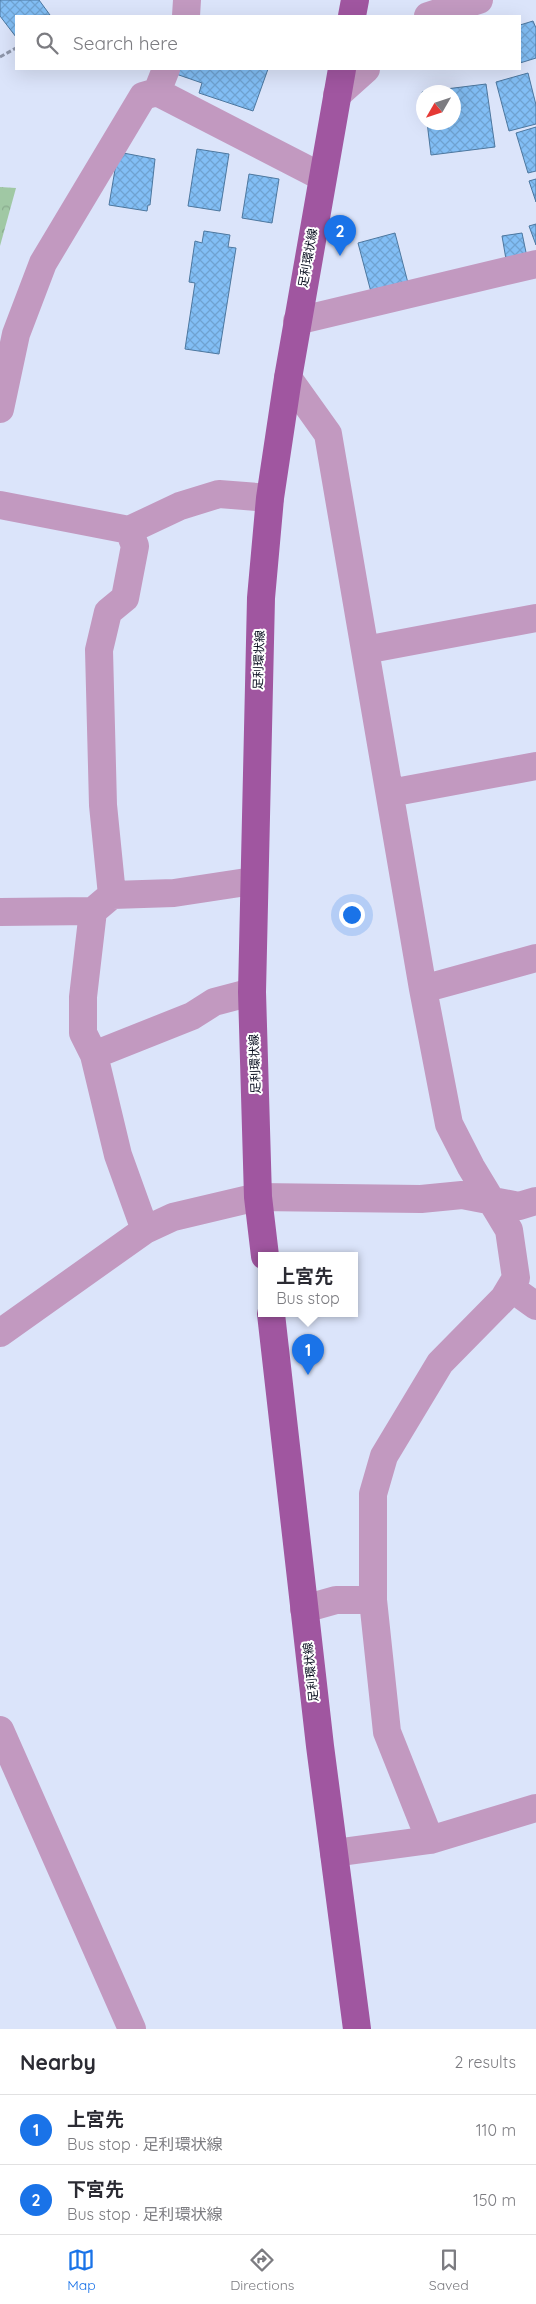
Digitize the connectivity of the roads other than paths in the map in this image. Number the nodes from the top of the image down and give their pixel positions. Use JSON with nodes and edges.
{"nodes":[{"id":1,"x":187,"y":0,"type":"edge"},
{"id":2,"x":355,"y":0,"type":"edge"},
{"id":3,"x":479,"y":0,"type":"edge"},
{"id":4,"x":186,"y":15,"type":"edge"},
{"id":5,"x":352,"y":15,"type":"edge"},
{"id":6,"x":431,"y":15,"type":"edge"},
{"id":7,"x":342,"y":70,"type":"edge"},
{"id":8,"x":365,"y":70,"type":"edge"},
{"id":9,"x":161,"y":80,"type":"edge"},
{"id":10,"x":337,"y":95,"type":"junction"},
{"id":11,"x":322,"y":177,"type":"junction"},
{"id":12,"x":536,"y":264,"type":"edge"},
{"id":13,"x":297,"y":321,"type":"junction"},
{"id":14,"x":288,"y":378,"type":"junction"},
{"id":15,"x":0,"y":408,"type":"edge"},
{"id":16,"x":270,"y":498,"type":"junction"},
{"id":17,"x":2,"y":510,"type":"edge"},
{"id":18,"x":129,"y":530,"type":"junction"},
{"id":19,"x":536,"y":618,"type":"edge"},
{"id":20,"x":365,"y":650,"type":"junction"},
{"id":21,"x":536,"y":766,"type":"edge"},
{"id":22,"x":390,"y":793,"type":"junction"},
{"id":23,"x":253,"y":881,"type":"junction"},
{"id":24,"x":102,"y":903,"type":"junction"},
{"id":25,"x":0,"y":912,"type":"edge"},
{"id":26,"x":536,"y":958,"type":"edge"},
{"id":27,"x":423,"y":989,"type":"junction"},
{"id":28,"x":252,"y":992,"type":"junction"},
{"id":29,"x":94,"y":1055,"type":"junction"},
{"id":30,"x":258,"y":1197,"type":"junction"},
{"id":31,"x":492,"y":1201,"type":"junction"},
{"id":32,"x":536,"y":1201,"type":"edge"},
{"id":33,"x":144,"y":1230,"type":"junction"},
{"id":34,"x":265,"y":1252,"type":"edge"},
{"id":35,"x":511,"y":1288,"type":"junction"},
{"id":36,"x":536,"y":1306,"type":"edge"},
{"id":37,"x":271,"y":1317,"type":"edge"},
{"id":38,"x":0,"y":1333,"type":"edge"},
{"id":39,"x":373,"y":1600,"type":"junction"},
{"id":40,"x":304,"y":1609,"type":"junction"},
{"id":41,"x":0,"y":1730,"type":"edge"},
{"id":42,"x":536,"y":1808,"type":"edge"},
{"id":43,"x":430,"y":1840,"type":"junction"},
{"id":44,"x":334,"y":1853,"type":"junction"},
{"id":45,"x":132,"y":2029,"type":"edge"},
{"id":46,"x":358,"y":2029,"type":"edge"}],
"edges":[{"from":1,"to":4,"type":"street"},
{"from":2,"to":5,"type":"main road"},
{"from":3,"to":6,"type":"street"},
{"from":7,"to":10,"type":"main road","name":"足利環状線"},
{"from":8,"to":10,"type":"street"},
{"from":9,"to":11,"type":"street"},
{"from":9,"to":15,"type":"street"},
{"from":10,"to":11,"type":"main road","name":"足利環状線"},
{"from":11,"to":13,"type":"main road","name":"足利環状線"},
{"from":12,"to":13,"type":"street"},
{"from":13,"to":14,"type":"main road","name":"足利環状線"},
{"from":14,"to":16,"type":"main road","name":"足利環状線"},
{"from":14,"to":20,"type":"street"},
{"from":16,"to":18,"type":"street"},
{"from":16,"to":23,"type":"main road","name":"足利環状線"},
{"from":17,"to":18,"type":"street"},
{"from":18,"to":24,"type":"street"},
{"from":19,"to":20,"type":"street"},
{"from":20,"to":22,"type":"street"},
{"from":21,"to":22,"type":"street"},
{"from":22,"to":27,"type":"street"},
{"from":23,"to":24,"type":"street"},
{"from":23,"to":28,"type":"main road","name":"足利環状線"},
{"from":24,"to":25,"type":"street"},
{"from":24,"to":29,"type":"street"},
{"from":26,"to":27,"type":"street"},
{"from":27,"to":31,"type":"street"},
{"from":28,"to":29,"type":"street"},
{"from":28,"to":30,"type":"main road","name":"足利環状線"},
{"from":29,"to":33,"type":"street"},
{"from":30,"to":31,"type":"street"},
{"from":30,"to":33,"type":"street"},
{"from":30,"to":34,"type":"main road","name":"足利環状線"},
{"from":31,"to":32,"type":"street"},
{"from":31,"to":35,"type":"street"},
{"from":33,"to":38,"type":"street"},
{"from":35,"to":36,"type":"street"},
{"from":35,"to":39,"type":"street"},
{"from":37,"to":40,"type":"main road","name":"足利環状線"},
{"from":39,"to":40,"type":"street"},
{"from":39,"to":43,"type":"street"},
{"from":40,"to":44,"type":"main road","name":"足利環状線"},
{"from":41,"to":45,"type":"street"},
{"from":42,"to":43,"type":"street"},
{"from":43,"to":44,"type":"street"},
{"from":44,"to":46,"type":"main road","name":"足利環状線"}]}
